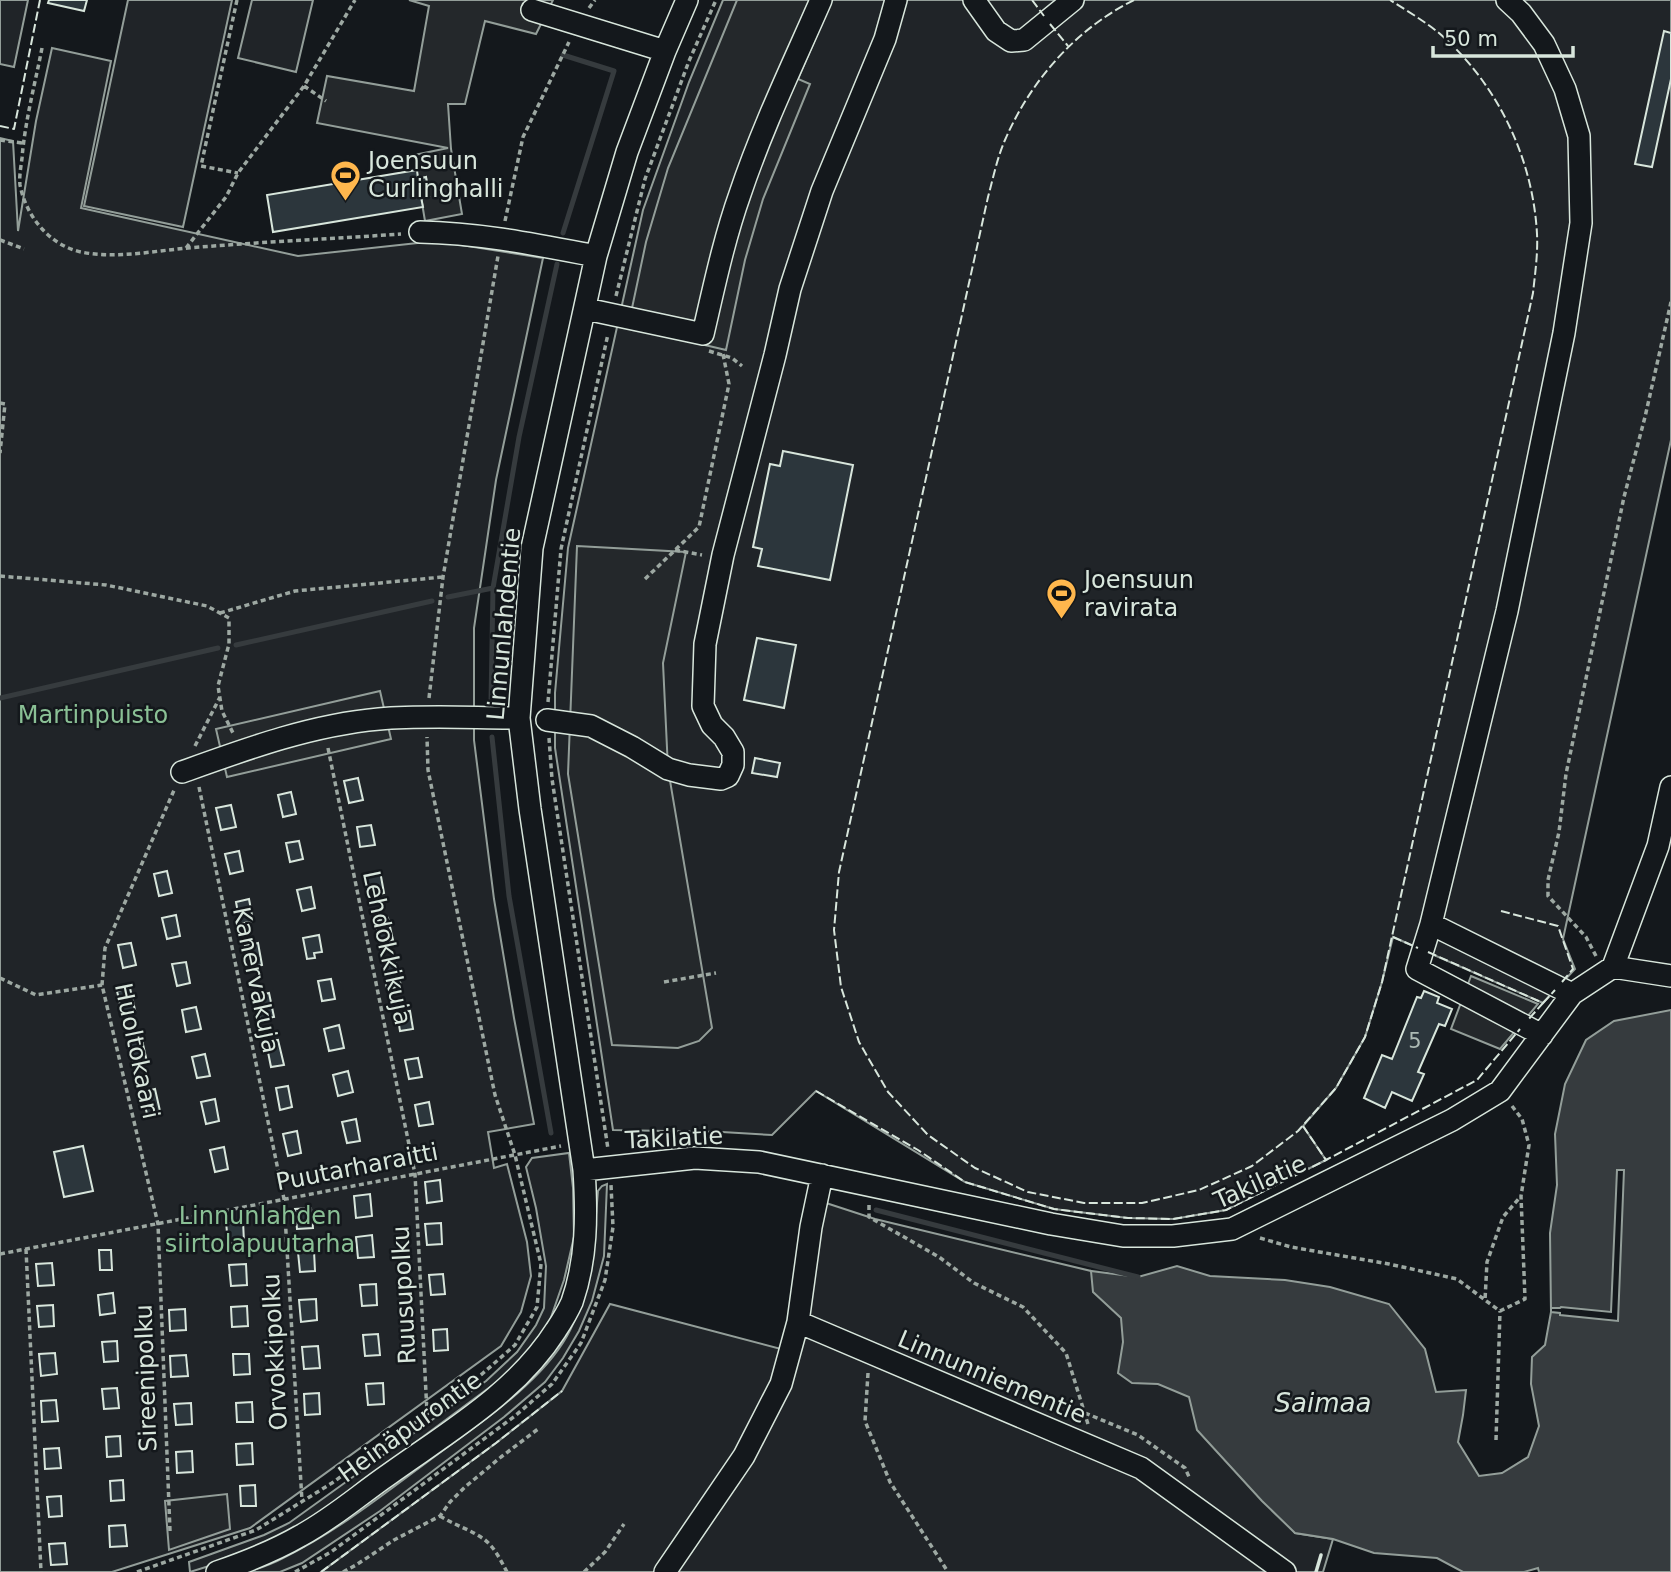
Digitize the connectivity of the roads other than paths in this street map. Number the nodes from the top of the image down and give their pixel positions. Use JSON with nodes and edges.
{"nodes":[{"id":1,"x":687,"y":0,"type":"edge"},
{"id":2,"x":821,"y":0,"type":"edge"},
{"id":3,"x":896,"y":0,"type":"edge"},
{"id":4,"x":974,"y":0,"type":"edge"},
{"id":5,"x":1073,"y":0,"type":"edge"},
{"id":6,"x":1507,"y":0,"type":"edge"},
{"id":7,"x":532,"y":10,"type":"dead end"},
{"id":8,"x":665,"y":51,"type":"junction"},
{"id":9,"x":420,"y":232,"type":"road end"},
{"id":10,"x":596,"y":256,"type":"junction"},
{"id":11,"x":586,"y":309,"type":"junction"},
{"id":12,"x":519,"y":718,"type":"junction"},
{"id":13,"x":547,"y":720,"type":"road end"},
{"id":14,"x":188,"y":770,"type":"road end"},
{"id":15,"x":1671,"y":787,"type":"edge"},
{"id":16,"x":1431,"y":924,"type":"junction"},
{"id":17,"x":1609,"y":970,"type":"junction"},
{"id":18,"x":1671,"y":976,"type":"edge"},
{"id":19,"x":1572,"y":994,"type":"junction"},
{"id":20,"x":1542,"y":1035,"type":"junction"},
{"id":21,"x":584,"y":1170,"type":"junction"},
{"id":22,"x":822,"y":1175,"type":"junction"},
{"id":23,"x":581,"y":1269,"type":"joint"},
{"id":24,"x":798,"y":1322,"type":"junction"},
{"id":25,"x":217,"y":1572,"type":"edge"},
{"id":26,"x":665,"y":1572,"type":"edge"},
{"id":27,"x":1285,"y":1572,"type":"edge"}],
"edges":[{"from":1,"to":8,"type":"street","name":"Linnunlahdentie"},
{"from":2,"to":11,"type":"street"},
{"from":3,"to":13,"type":"street"},
{"from":4,"to":5,"type":"street"},
{"from":6,"to":16,"type":"street"},
{"from":7,"to":8,"type":"street"},
{"from":8,"to":10,"type":"street","name":"Linnunlahdentie"},
{"from":9,"to":10,"type":"street"},
{"from":10,"to":11,"type":"street","name":"Linnunlahdentie"},
{"from":11,"to":12,"type":"street","name":"Linnunlahdentie"},
{"from":12,"to":14,"type":"street"},
{"from":12,"to":21,"type":"street","name":"Linnunlahdentie"},
{"from":15,"to":17,"type":"street"},
{"from":16,"to":19,"type":"street"},
{"from":16,"to":20,"type":"street"},
{"from":17,"to":18,"type":"street"},
{"from":17,"to":19,"type":"street","name":"Takilatie"},
{"from":19,"to":20,"type":"street","name":"Takilatie"},
{"from":20,"to":22,"type":"street","name":"Takilatie"},
{"from":21,"to":22,"type":"street","name":"Takilatie"},
{"from":21,"to":23,"type":"street","name":"Linnunlahdentie"},
{"from":22,"to":24,"type":"street"},
{"from":23,"to":25,"type":"street","name":"Heinäpurontie"},
{"from":24,"to":26,"type":"street"},
{"from":24,"to":27,"type":"street","name":"Linnunniementie"}]}
